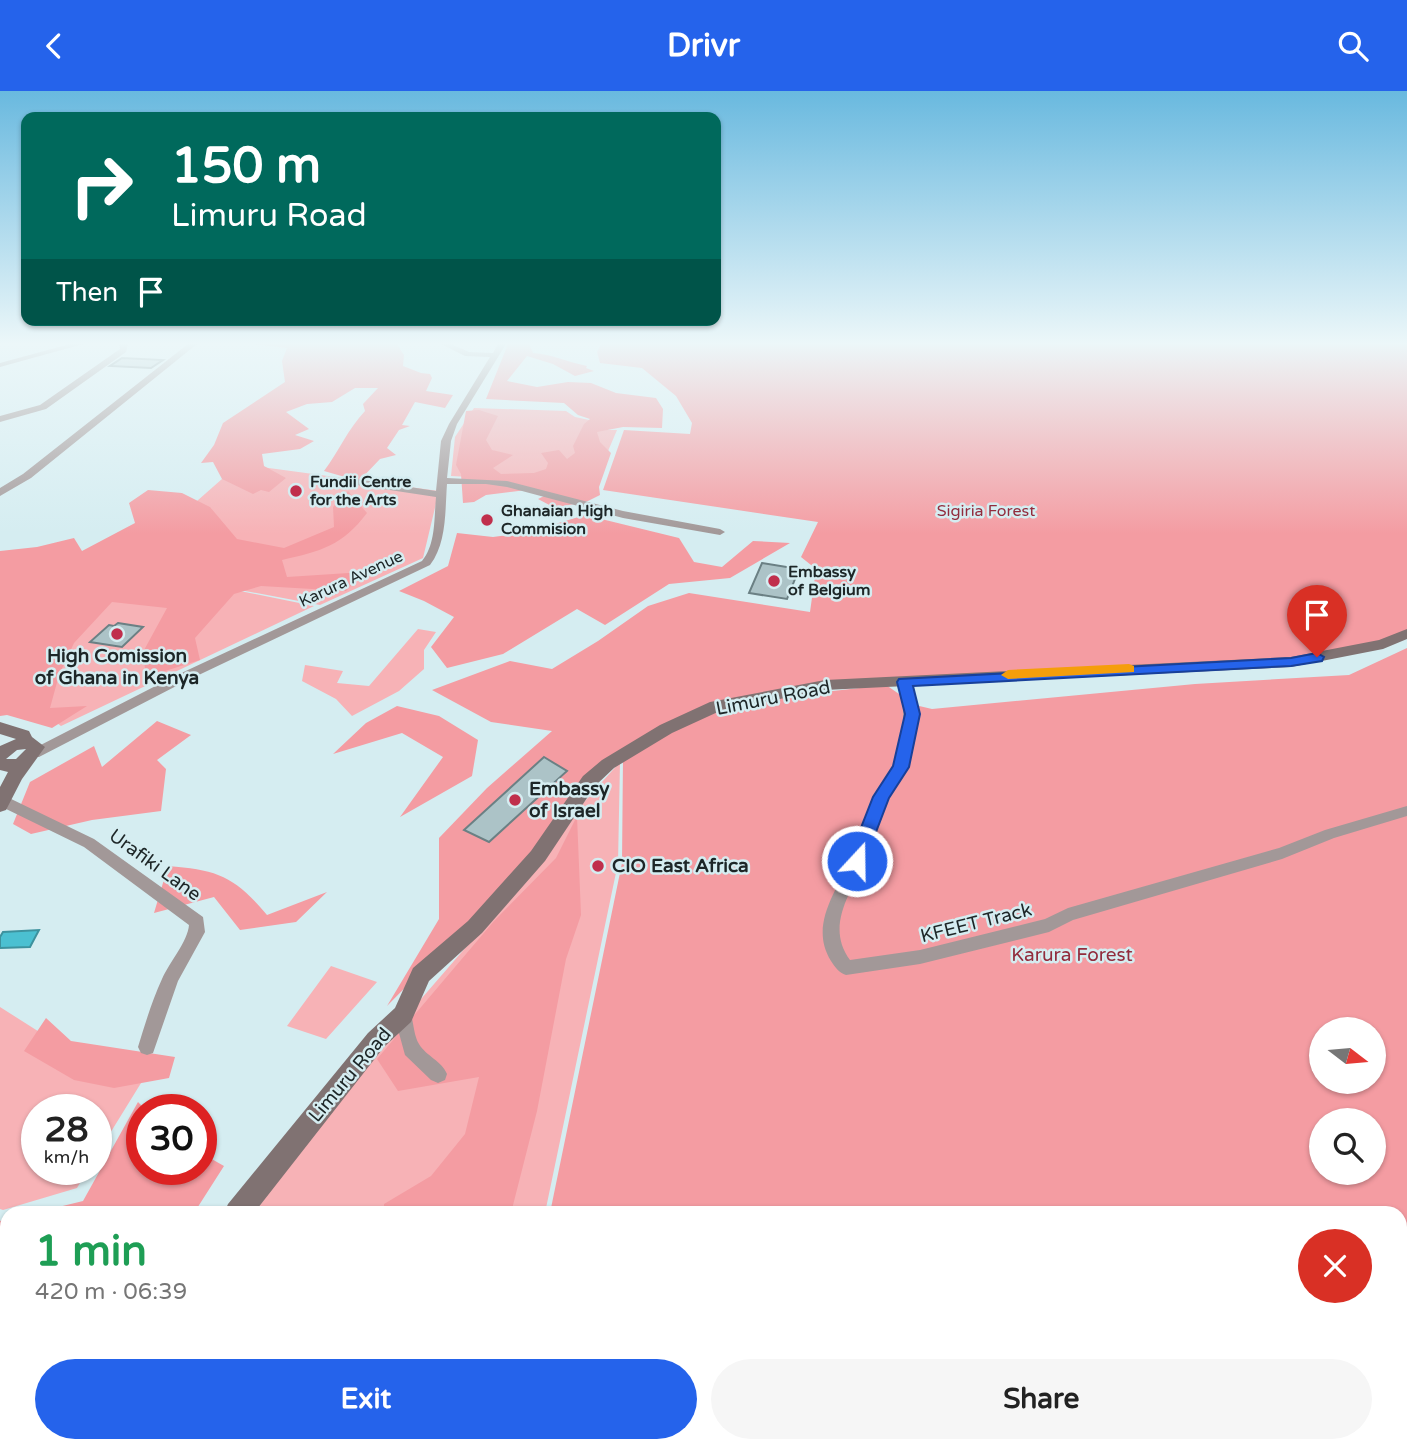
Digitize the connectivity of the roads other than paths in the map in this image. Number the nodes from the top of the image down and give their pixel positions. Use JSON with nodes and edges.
{"nodes":[{"id":1,"x":41,"y":407,"type":"edge"},
{"id":2,"x":113,"y":407,"type":"edge"},
{"id":3,"x":463,"y":407,"type":"edge"},
{"id":4,"x":0,"y":419,"type":"edge"},
{"id":5,"x":27,"y":476,"type":"junction"},
{"id":6,"x":350,"y":481,"type":"dead end"},
{"id":7,"x":442,"y":481,"type":"junction"},
{"id":8,"x":0,"y":493,"type":"edge"},
{"id":9,"x":442,"y":495,"type":"junction"},
{"id":10,"x":0,"y":505,"type":"edge"},
{"id":11,"x":720,"y":531,"type":"dead end"},
{"id":12,"x":1407,"y":634,"type":"edge"},
{"id":13,"x":905,"y":682,"type":"junction"},
{"id":14,"x":0,"y":728,"type":"edge"},
{"id":15,"x":29,"y":750,"type":"junction"},
{"id":16,"x":1,"y":765,"type":"edge"},
{"id":17,"x":1,"y":803,"type":"edge"},
{"id":18,"x":1407,"y":811,"type":"edge"},
{"id":19,"x":403,"y":1015,"type":"junction"},
{"id":20,"x":147,"y":1047,"type":"dead end"},
{"id":21,"x":438,"y":1074,"type":"dead end"},
{"id":22,"x":243,"y":1206,"type":"edge"}],
"edges":[{"from":1,"to":4,"type":"street"},
{"from":2,"to":5,"type":"street"},
{"from":3,"to":7,"type":"street","name":"Karura Avenue"},
{"from":5,"to":8,"type":"street"},
{"from":5,"to":10,"type":"street"},
{"from":6,"to":9,"type":"street"},
{"from":7,"to":9,"type":"street","name":"Karura Avenue"},
{"from":7,"to":11,"type":"street"},
{"from":9,"to":15,"type":"street","name":"Karura Avenue"},
{"from":12,"to":13,"type":"main road","name":"Limuru Road"},
{"from":13,"to":18,"type":"street","name":"KFEET Track"},
{"from":13,"to":19,"type":"main road","name":"Limuru Road"},
{"from":14,"to":15,"type":"main road"},
{"from":15,"to":16,"type":"main road"},
{"from":15,"to":17,"type":"main road"},
{"from":17,"to":20,"type":"street","name":"Urafiki Lane"},
{"from":19,"to":21,"type":"street"},
{"from":19,"to":22,"type":"main road","name":"Limuru Road"}]}
